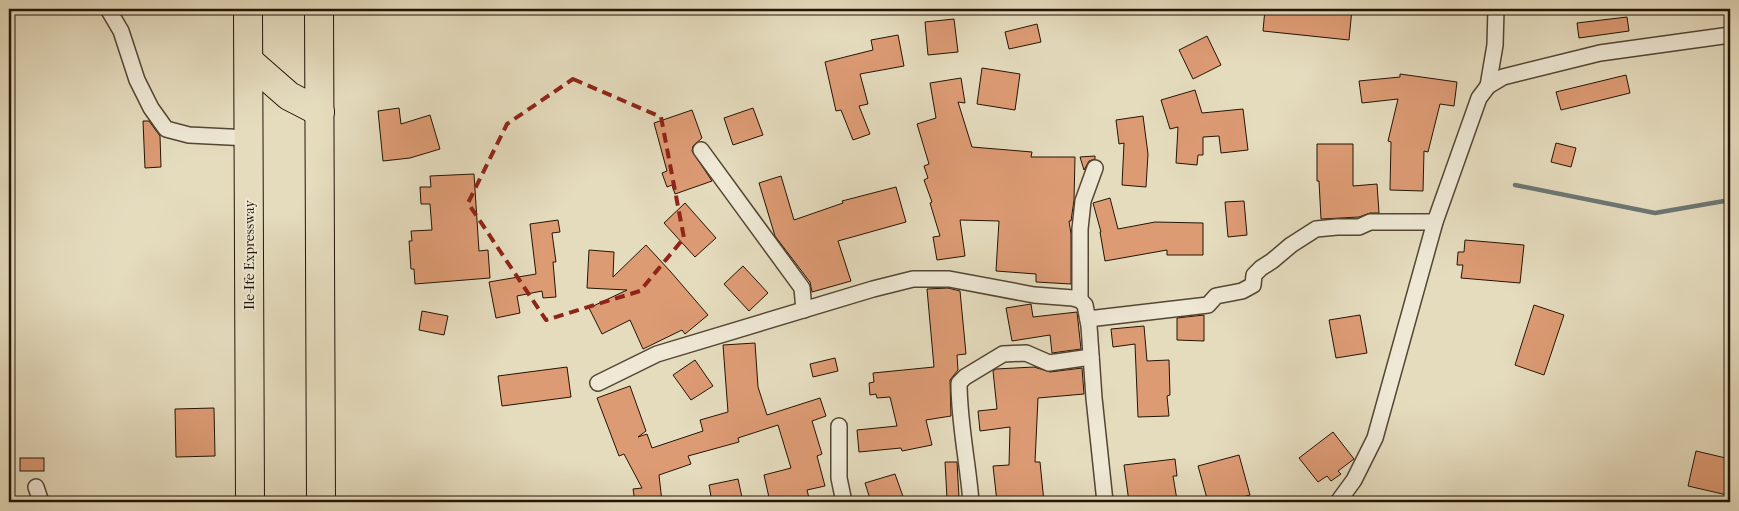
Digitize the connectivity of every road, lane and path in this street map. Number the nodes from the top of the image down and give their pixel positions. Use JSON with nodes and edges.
{"nodes":[{"id":1,"x":108,"y":9,"type":"edge"},
{"id":2,"x":248,"y":9,"type":"edge"},
{"id":3,"x":320,"y":9,"type":"edge"},
{"id":4,"x":1496,"y":9,"type":"edge"},
{"id":5,"x":1730,"y":35,"type":"edge"},
{"id":6,"x":249,"y":61,"type":"junction"},
{"id":7,"x":1488,"y":86,"type":"junction"},
{"id":8,"x":320,"y":112,"type":"junction"},
{"id":9,"x":249,"y":138,"type":"junction"},
{"id":10,"x":701,"y":150,"type":"dead end"},
{"id":11,"x":1095,"y":168,"type":"dead end"},
{"id":12,"x":1435,"y":222,"type":"junction"},
{"id":13,"x":1080,"y":300,"type":"junction"},
{"id":14,"x":804,"y":310,"type":"junction"},
{"id":15,"x":1088,"y":319,"type":"junction"},
{"id":16,"x":1091,"y":357,"type":"junction"},
{"id":17,"x":598,"y":383,"type":"dead end"},
{"id":18,"x":839,"y":426,"type":"dead end"},
{"id":19,"x":36,"y":487,"type":"dead end"},
{"id":20,"x":41,"y":502,"type":"edge"},
{"id":21,"x":250,"y":502,"type":"edge"},
{"id":22,"x":321,"y":502,"type":"edge"},
{"id":23,"x":844,"y":502,"type":"edge"},
{"id":24,"x":971,"y":502,"type":"edge"},
{"id":25,"x":1105,"y":502,"type":"edge"},
{"id":26,"x":1338,"y":502,"type":"edge"}],
"edges":[{"from":1,"to":9,"type":"street"},
{"from":2,"to":6,"type":"highway","name":"Ile-Ife Expressway"},
{"from":3,"to":8,"type":"highway"},
{"from":4,"to":7,"type":"street"},
{"from":5,"to":7,"type":"street"},
{"from":6,"to":8,"type":"highway"},
{"from":6,"to":9,"type":"highway","name":"Ile-Ife Expressway"},
{"from":7,"to":12,"type":"street"},
{"from":8,"to":22,"type":"highway"},
{"from":9,"to":21,"type":"highway","name":"Ile-Ife Expressway"},
{"from":10,"to":14,"type":"street"},
{"from":11,"to":13,"type":"street"},
{"from":12,"to":15,"type":"street"},
{"from":12,"to":26,"type":"street"},
{"from":13,"to":14,"type":"street"},
{"from":13,"to":15,"type":"street"},
{"from":14,"to":17,"type":"street"},
{"from":15,"to":16,"type":"street"},
{"from":16,"to":24,"type":"street"},
{"from":16,"to":25,"type":"street"},
{"from":18,"to":23,"type":"street"},
{"from":19,"to":20,"type":"street"}]}
